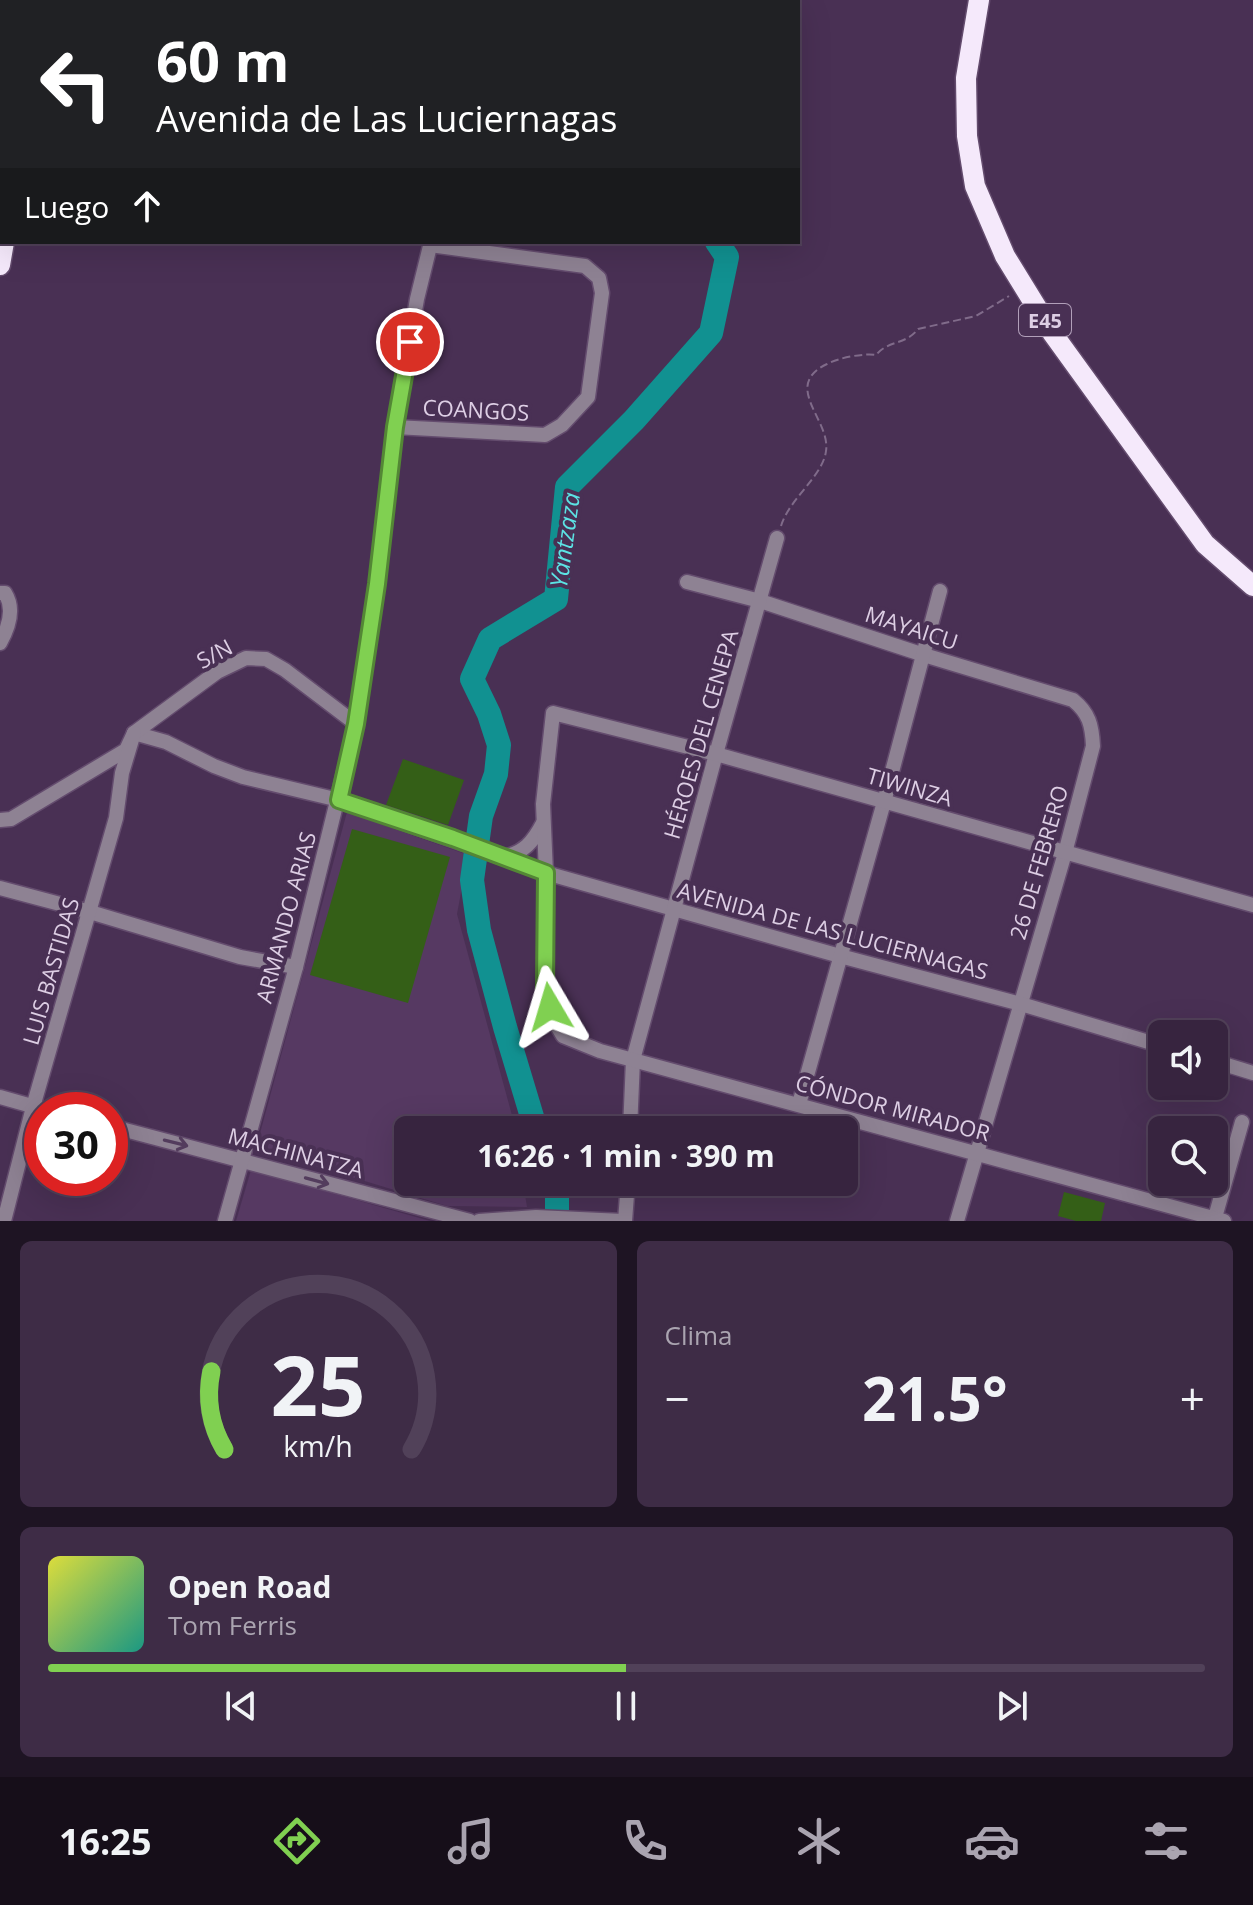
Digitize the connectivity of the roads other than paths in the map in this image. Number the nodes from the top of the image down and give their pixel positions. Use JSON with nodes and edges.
{"nodes":[{"id":1,"x":979,"y":0,"type":"edge"},
{"id":2,"x":4,"y":244,"type":"edge"},
{"id":3,"x":430,"y":244,"type":"edge"},
{"id":4,"x":437,"y":244,"type":"edge"},
{"id":5,"x":0,"y":265,"type":"edge"},
{"id":6,"x":395,"y":427,"type":"junction"},
{"id":7,"x":777,"y":538,"type":"road end"},
{"id":8,"x":687,"y":582,"type":"dead end"},
{"id":9,"x":1253,"y":586,"type":"edge"},
{"id":10,"x":940,"y":591,"type":"dead end"},
{"id":11,"x":0,"y":593,"type":"edge"},
{"id":12,"x":760,"y":601,"type":"junction"},
{"id":13,"x":0,"y":643,"type":"edge"},
{"id":14,"x":924,"y":655,"type":"junction"},
{"id":15,"x":356,"y":724,"type":"junction"},
{"id":16,"x":134,"y":733,"type":"junction"},
{"id":17,"x":1093,"y":746,"type":"joint"},
{"id":18,"x":716,"y":754,"type":"junction"},
{"id":19,"x":339,"y":800,"type":"junction"},
{"id":20,"x":884,"y":802,"type":"junction"},
{"id":21,"x":0,"y":820,"type":"edge"},
{"id":22,"x":544,"y":821,"type":"junction"},
{"id":23,"x":1065,"y":853,"type":"junction"},
{"id":24,"x":498,"y":856,"type":"junction"},
{"id":25,"x":546,"y":873,"type":"junction"},
{"id":26,"x":0,"y":888,"type":"edge"},
{"id":27,"x":1253,"y":905,"type":"edge"},
{"id":28,"x":674,"y":909,"type":"junction"},
{"id":29,"x":90,"y":912,"type":"junction"},
{"id":30,"x":840,"y":956,"type":"junction"},
{"id":31,"x":296,"y":967,"type":"junction"},
{"id":32,"x":1021,"y":1004,"type":"junction"},
{"id":33,"x":1148,"y":1042,"type":"edge"},
{"id":34,"x":633,"y":1060,"type":"junction"},
{"id":35,"x":1228,"y":1065,"type":"edge"},
{"id":36,"x":1253,"y":1073,"type":"edge"},
{"id":37,"x":43,"y":1092,"type":"edge"},
{"id":38,"x":0,"y":1097,"type":"edge"},
{"id":39,"x":24,"y":1104,"type":"edge"},
{"id":40,"x":799,"y":1104,"type":"junction"},
{"id":41,"x":631,"y":1116,"type":"edge"},
{"id":42,"x":1242,"y":1122,"type":"dead end"},
{"id":43,"x":128,"y":1131,"type":"edge"},
{"id":44,"x":977,"y":1153,"type":"junction"},
{"id":45,"x":24,"y":1156,"type":"edge"},
{"id":46,"x":241,"y":1160,"type":"junction"},
{"id":47,"x":627,"y":1196,"type":"edge"},
{"id":48,"x":443,"y":1218,"type":"edge"},
{"id":49,"x":1218,"y":1220,"type":"edge"},
{"id":50,"x":4,"y":1221,"type":"edge"},
{"id":51,"x":225,"y":1221,"type":"edge"},
{"id":52,"x":470,"y":1221,"type":"edge"},
{"id":53,"x":479,"y":1221,"type":"edge"},
{"id":54,"x":624,"y":1221,"type":"edge"},
{"id":55,"x":957,"y":1221,"type":"edge"}],
"edges":[{"from":1,"to":9,"type":"highway","number":"E45"},
{"from":2,"to":5,"type":"highway"},
{"from":3,"to":6,"type":"street","name":"ARMANDO ARIAS"},
{"from":4,"to":6,"type":"street","name":"COANGOS"},
{"from":6,"to":15,"type":"street","name":"ARMANDO ARIAS"},
{"from":7,"to":12,"type":"street","name":"HÉROES DEL CENEPA"},
{"from":8,"to":12,"type":"street","name":"MAYAICU"},
{"from":10,"to":14,"type":"street"},
{"from":11,"to":13,"type":"street"},
{"from":12,"to":14,"type":"street","name":"MAYAICU"},
{"from":12,"to":18,"type":"street","name":"HÉROES DEL CENEPA"},
{"from":14,"to":17,"type":"street","name":"MAYAICU"},
{"from":14,"to":20,"type":"street"},
{"from":15,"to":16,"type":"street","name":"S/N"},
{"from":15,"to":19,"type":"street","name":"ARMANDO ARIAS"},
{"from":16,"to":19,"type":"street"},
{"from":16,"to":21,"type":"street"},
{"from":16,"to":29,"type":"street","name":"LUIS BASTIDAS"},
{"from":17,"to":23,"type":"street","name":"26 DE FEBRERO"},
{"from":18,"to":20,"type":"street","name":"TIWINZA"},
{"from":18,"to":22,"type":"street","name":"TIWINZA"},
{"from":18,"to":28,"type":"street","name":"HÉROES DEL CENEPA"},
{"from":19,"to":24,"type":"street","name":"AVENIDA DE LAS LUCIERNAGAS"},
{"from":19,"to":31,"type":"street","name":"ARMANDO ARIAS"},
{"from":20,"to":23,"type":"street","name":"TIWINZA"},
{"from":20,"to":30,"type":"street"},
{"from":22,"to":24,"type":"street"},
{"from":22,"to":25,"type":"street"},
{"from":23,"to":27,"type":"street","name":"TIWINZA"},
{"from":23,"to":32,"type":"street","name":"26 DE FEBRERO"},
{"from":24,"to":25,"type":"street","name":"AVENIDA DE LAS LUCIERNAGAS"},
{"from":25,"to":28,"type":"street","name":"AVENIDA DE LAS LUCIERNAGAS"},
{"from":25,"to":34,"type":"street","name":"CÓNDOR MIRADOR"},
{"from":26,"to":29,"type":"street"},
{"from":28,"to":30,"type":"street","name":"AVENIDA DE LAS LUCIERNAGAS"},
{"from":28,"to":34,"type":"street","name":"HÉROES DEL CENEPA"},
{"from":29,"to":31,"type":"street"},
{"from":29,"to":37,"type":"street","name":"LUIS BASTIDAS"},
{"from":30,"to":32,"type":"street","name":"AVENIDA DE LAS LUCIERNAGAS"},
{"from":30,"to":40,"type":"street"},
{"from":31,"to":46,"type":"street","name":"ARMANDO ARIAS"},
{"from":32,"to":33,"type":"street","name":"AVENIDA DE LAS LUCIERNAGAS"},
{"from":32,"to":44,"type":"street","name":"26 DE FEBRERO"},
{"from":34,"to":40,"type":"street","name":"CÓNDOR MIRADOR"},
{"from":34,"to":41,"type":"street","name":"HÉROES DEL CENEPA"},
{"from":35,"to":36,"type":"street"},
{"from":38,"to":39,"type":"street"},
{"from":40,"to":44,"type":"street","name":"CÓNDOR MIRADOR"},
{"from":42,"to":49,"type":"street"},
{"from":43,"to":46,"type":"street","name":"MACHINATZA","one_way":true},
{"from":44,"to":49,"type":"street","name":"CÓNDOR MIRADOR"},
{"from":44,"to":55,"type":"street","name":"26 DE FEBRERO"},
{"from":45,"to":50,"type":"street","name":"LUIS BASTIDAS"},
{"from":46,"to":48,"type":"street","name":"MACHINATZA","one_way":true},
{"from":46,"to":51,"type":"street","name":"ARMANDO ARIAS"},
{"from":47,"to":54,"type":"street"},
{"from":48,"to":52,"type":"street","name":"MACHINATZA"},
{"from":53,"to":54,"type":"street"}]}
